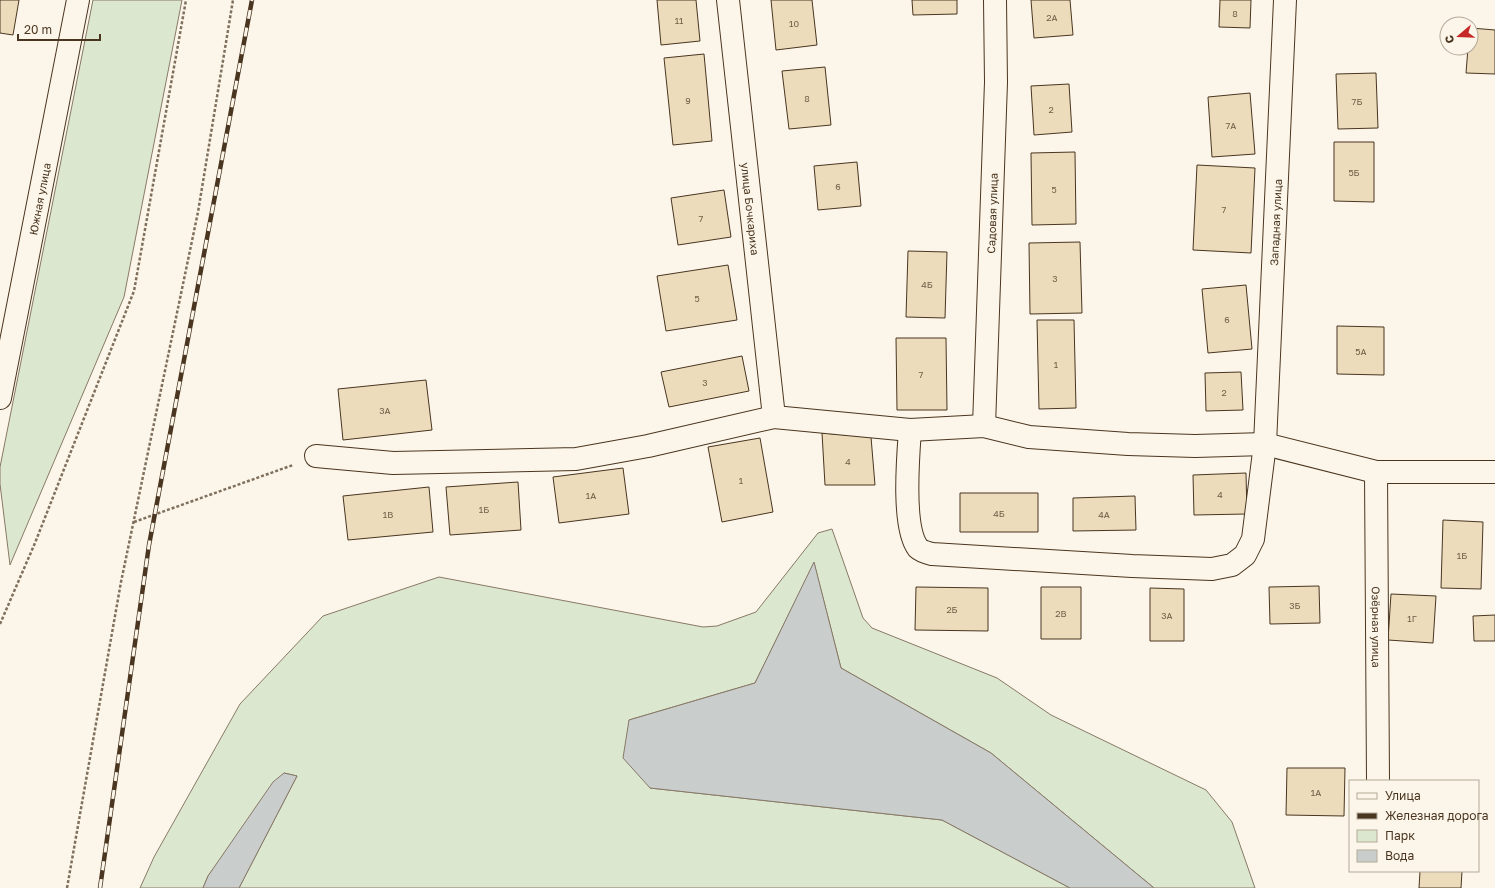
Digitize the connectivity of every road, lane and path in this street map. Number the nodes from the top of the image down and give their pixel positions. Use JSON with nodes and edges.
{"nodes":[{"id":1,"x":78,"y":0,"type":"edge"},
{"id":2,"x":186,"y":0,"type":"edge"},
{"id":3,"x":233,"y":0,"type":"edge"},
{"id":4,"x":728,"y":0,"type":"edge"},
{"id":5,"x":995,"y":0,"type":"edge"},
{"id":6,"x":1285,"y":0,"type":"edge"},
{"id":7,"x":0,"y":398,"type":"edge"},
{"id":8,"x":774,"y":417,"type":"junction"},
{"id":9,"x":984,"y":426,"type":"junction"},
{"id":10,"x":910,"y":430,"type":"junction"},
{"id":11,"x":1265,"y":444,"type":"junction"},
{"id":12,"x":316,"y":456,"type":"joint"},
{"id":13,"x":1376,"y":472,"type":"junction"},
{"id":14,"x":1495,"y":472,"type":"edge"},
{"id":15,"x":134,"y":522,"type":"junction"},
{"id":16,"x":0,"y":624,"type":"edge"},
{"id":17,"x":1378,"y":780,"type":"edge"},
{"id":18,"x":67,"y":888,"type":"edge"}],
"edges":[{"from":1,"to":7,"type":"street","name":"Южная улица"},
{"from":2,"to":16,"type":"path"},
{"from":3,"to":15,"type":"path"},
{"from":4,"to":8,"type":"street","name":"улица Бочкариха"},
{"from":5,"to":9,"type":"street","name":"Садовая улица"},
{"from":6,"to":11,"type":"street","name":"Западная улица"},
{"from":8,"to":10,"type":"street"},
{"from":8,"to":12,"type":"street"},
{"from":9,"to":10,"type":"street"},
{"from":9,"to":11,"type":"street"},
{"from":10,"to":11,"type":"street","name":"Западная улица"},
{"from":11,"to":13,"type":"street"},
{"from":12,"to":15,"type":"path"},
{"from":13,"to":14,"type":"street"},
{"from":13,"to":17,"type":"street","name":"Озёрная улица"},
{"from":15,"to":18,"type":"path"}]}
